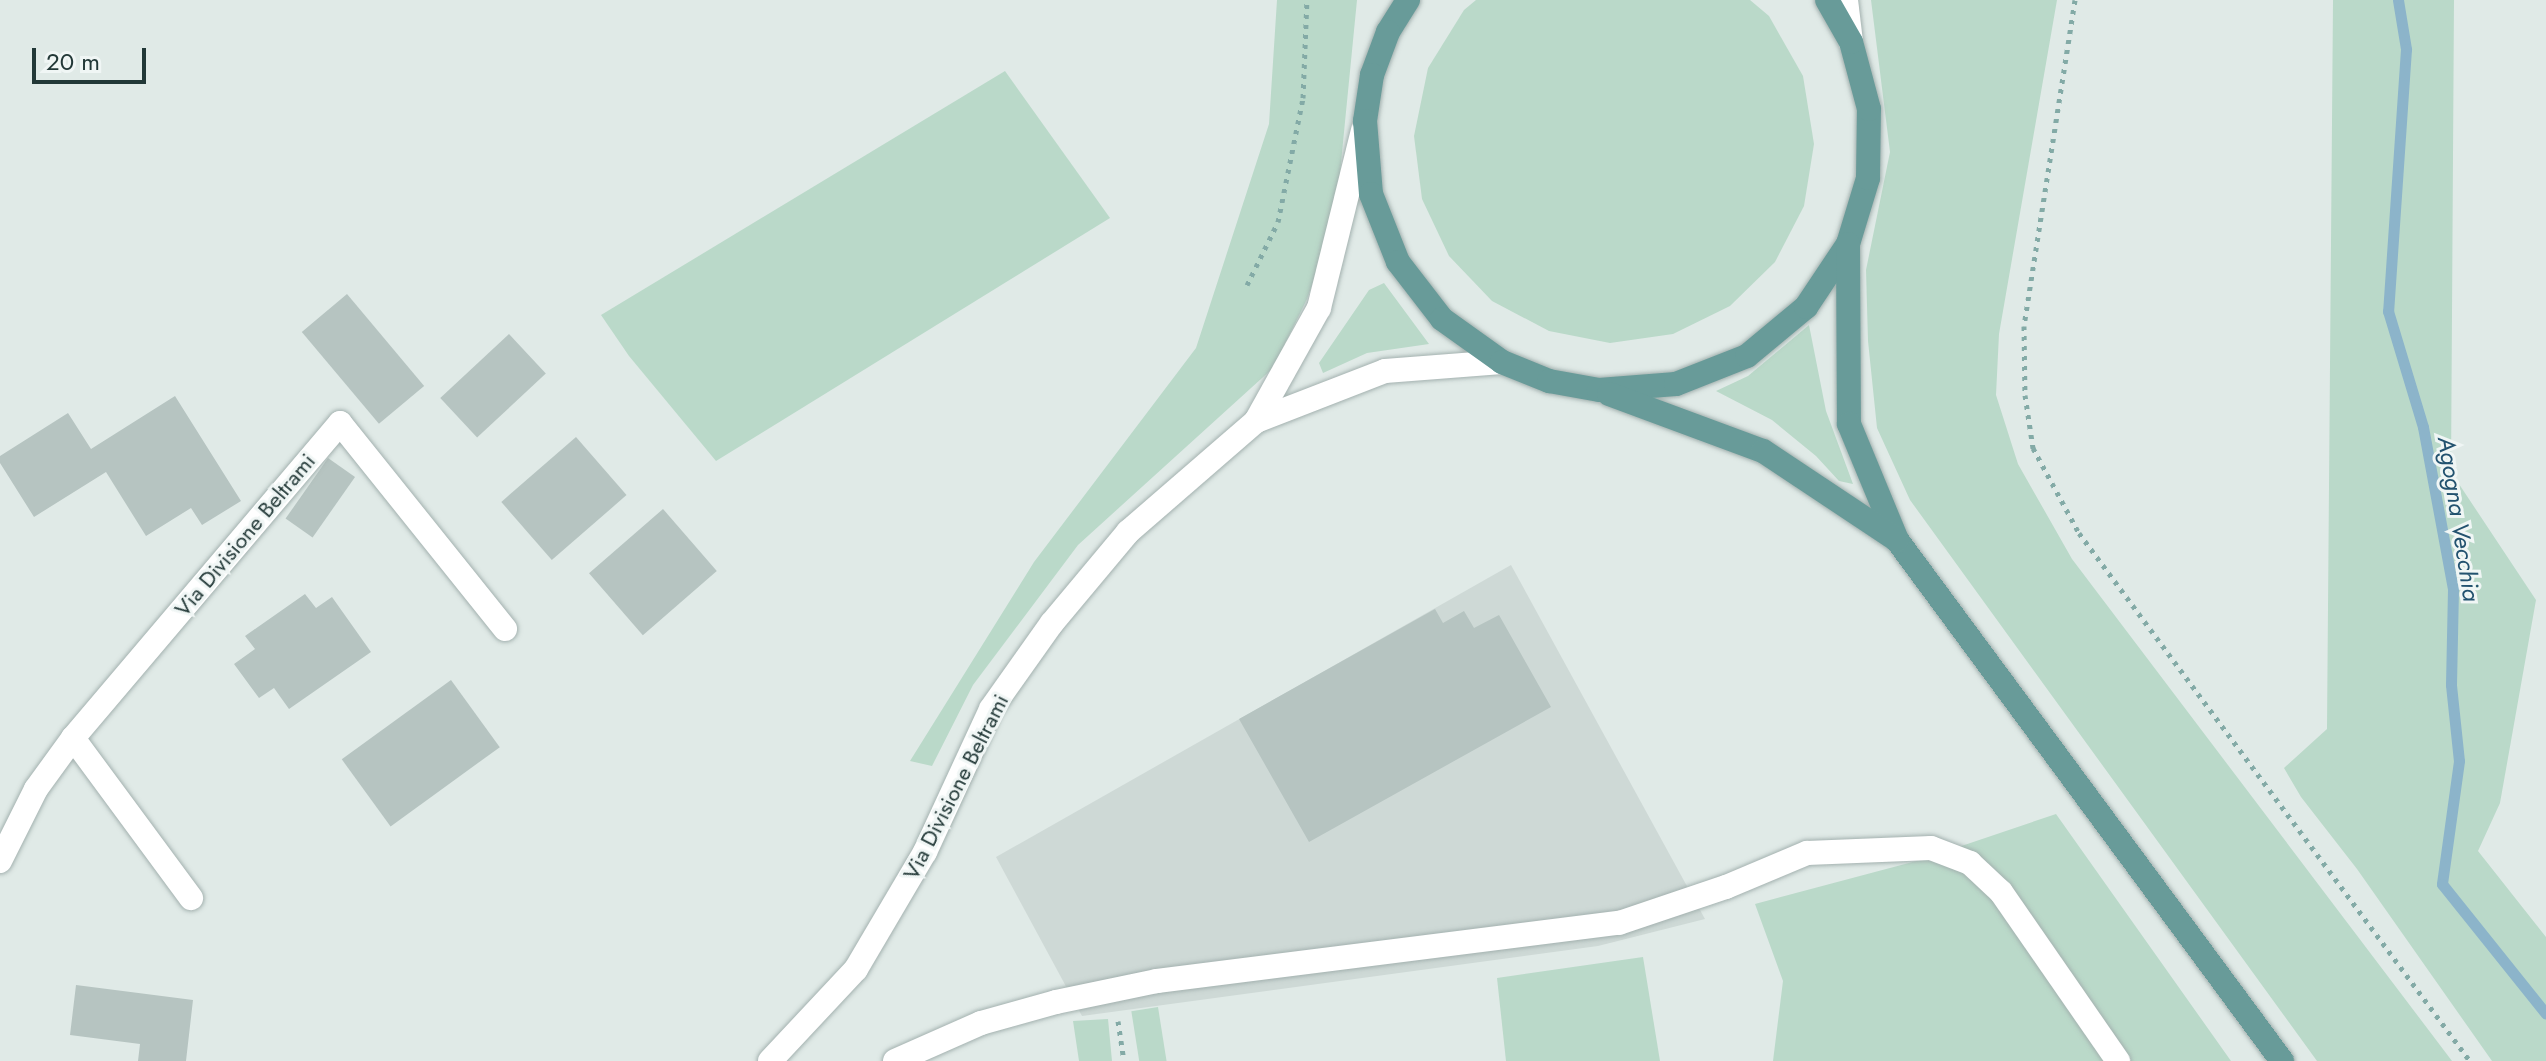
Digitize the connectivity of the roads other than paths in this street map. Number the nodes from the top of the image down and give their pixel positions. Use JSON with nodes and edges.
{"nodes":[{"id":1,"x":1384,"y":0,"type":"edge"},
{"id":2,"x":1408,"y":0,"type":"edge"},
{"id":3,"x":1827,"y":0,"type":"edge"},
{"id":4,"x":1846,"y":0,"type":"edge"},
{"id":5,"x":1388,"y":32,"type":"junction"},
{"id":6,"x":1851,"y":42,"type":"junction"},
{"id":7,"x":1365,"y":121,"type":"junction"},
{"id":8,"x":1848,"y":244,"type":"junction"},
{"id":9,"x":1502,"y":362,"type":"junction"},
{"id":10,"x":1599,"y":390,"type":"junction"},
{"id":11,"x":1256,"y":421,"type":"junction"},
{"id":12,"x":1897,"y":540,"type":"junction"},
{"id":13,"x":505,"y":629,"type":"dead end"},
{"id":14,"x":73,"y":738,"type":"junction"},
{"id":15,"x":0,"y":861,"type":"edge"},
{"id":16,"x":191,"y":898,"type":"dead end"},
{"id":17,"x":770,"y":1061,"type":"edge"},
{"id":18,"x":895,"y":1061,"type":"edge"},
{"id":19,"x":2118,"y":1061,"type":"edge"},
{"id":20,"x":2282,"y":1061,"type":"edge"}],
"edges":[{"from":1,"to":5,"type":"main road"},
{"from":2,"to":5,"type":"main road"},
{"from":3,"to":6,"type":"main road"},
{"from":4,"to":6,"type":"street"},
{"from":5,"to":7,"type":"main road"},
{"from":6,"to":8,"type":"main road"},
{"from":7,"to":9,"type":"main road"},
{"from":7,"to":11,"type":"street","name":"Via Divisione Beltrami"},
{"from":8,"to":10,"type":"main road"},
{"from":8,"to":12,"type":"main road"},
{"from":9,"to":10,"type":"main road"},
{"from":9,"to":11,"type":"street","name":"Via Divisione Beltrami"},
{"from":10,"to":12,"type":"main road"},
{"from":11,"to":17,"type":"street","name":"Via Divisione Beltrami"},
{"from":12,"to":20,"type":"main road"},
{"from":13,"to":14,"type":"street","name":"Via Divisione Beltrami"},
{"from":14,"to":15,"type":"street","name":"Via Divisione Beltrami"},
{"from":14,"to":16,"type":"street"},
{"from":18,"to":19,"type":"street"}]}
